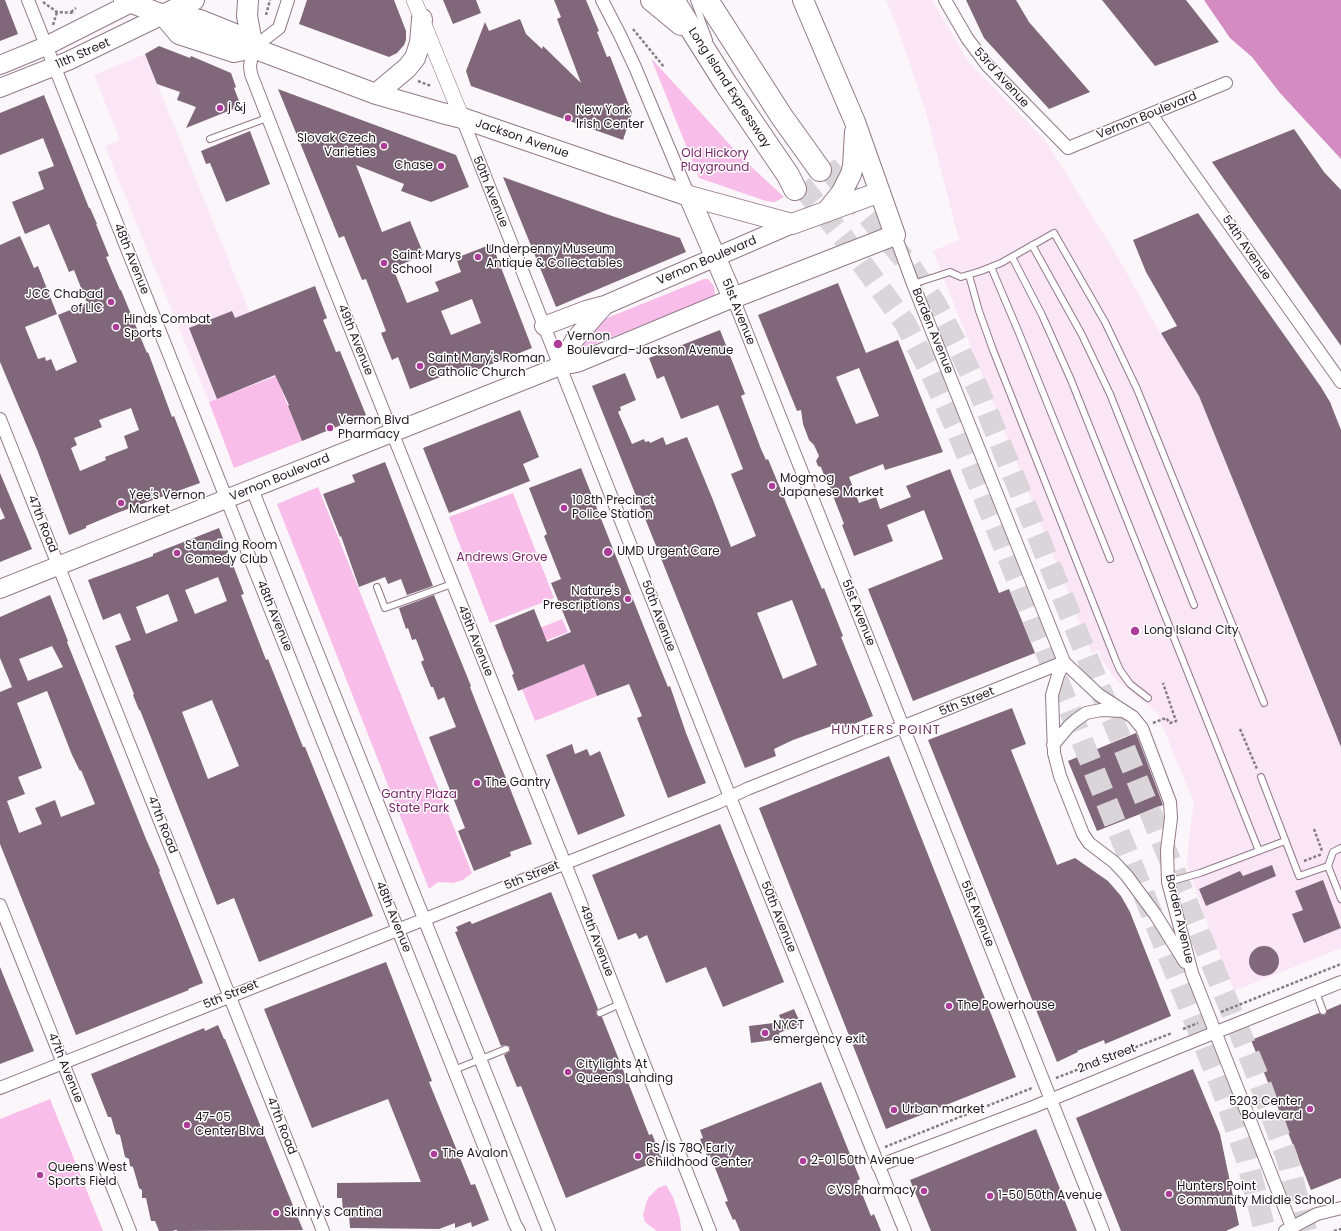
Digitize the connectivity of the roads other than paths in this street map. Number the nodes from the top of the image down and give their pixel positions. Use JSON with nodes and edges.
{"nodes":[{"id":1,"x":28,"y":0,"type":"edge"},
{"id":2,"x":194,"y":0,"type":"edge"},
{"id":3,"x":248,"y":0,"type":"edge"},
{"id":4,"x":288,"y":0,"type":"edge"},
{"id":5,"x":414,"y":0,"type":"edge"},
{"id":6,"x":602,"y":0,"type":"edge"},
{"id":7,"x":652,"y":0,"type":"edge"},
{"id":8,"x":673,"y":0,"type":"edge"},
{"id":9,"x":694,"y":0,"type":"edge"},
{"id":10,"x":702,"y":0,"type":"edge"},
{"id":11,"x":707,"y":0,"type":"edge"},
{"id":12,"x":721,"y":0,"type":"edge"},
{"id":13,"x":804,"y":0,"type":"edge"},
{"id":14,"x":945,"y":0,"type":"edge"},
{"id":15,"x":131,"y":1,"type":"edge"},
{"id":16,"x":163,"y":15,"type":"junction"},
{"id":17,"x":422,"y":19,"type":"junction"},
{"id":18,"x":694,"y":35,"type":"junction"},
{"id":19,"x":46,"y":46,"type":"junction"},
{"id":20,"x":253,"y":48,"type":"junction"},
{"id":21,"x":741,"y":55,"type":"junction"},
{"id":22,"x":0,"y":65,"type":"edge"},
{"id":23,"x":54,"y":67,"type":"junction"},
{"id":24,"x":1226,"y":83,"type":"dead end"},
{"id":25,"x":726,"y":84,"type":"junction"},
{"id":26,"x":0,"y":88,"type":"edge"},
{"id":27,"x":376,"y":94,"type":"junction"},
{"id":28,"x":1151,"y":114,"type":"junction"},
{"id":29,"x":267,"y":118,"type":"junction"},
{"id":30,"x":462,"y":118,"type":"junction"},
{"id":31,"x":855,"y":122,"type":"junction"},
{"id":32,"x":210,"y":139,"type":"dead end"},
{"id":33,"x":1068,"y":148,"type":"joint"},
{"id":34,"x":795,"y":183,"type":"tunnel mouth"},
{"id":35,"x":880,"y":192,"type":"junction"},
{"id":36,"x":689,"y":196,"type":"junction"},
{"id":37,"x":826,"y":212,"type":"junction"},
{"id":38,"x":792,"y":224,"type":"junction"},
{"id":39,"x":895,"y":235,"type":"junction"},
{"id":40,"x":1032,"y":245,"type":"junction"},
{"id":41,"x":1012,"y":257,"type":"junction"},
{"id":42,"x":716,"y":258,"type":"junction"},
{"id":43,"x":991,"y":267,"type":"junction"},
{"id":44,"x":969,"y":275,"type":"junction"},
{"id":45,"x":913,"y":284,"type":"junction"},
{"id":46,"x":733,"y":298,"type":"junction"},
{"id":47,"x":605,"y":305,"type":"junction"},
{"id":48,"x":544,"y":326,"type":"junction"},
{"id":49,"x":560,"y":366,"type":"junction"},
{"id":50,"x":1341,"y":382,"type":"edge"},
{"id":51,"x":0,"y":418,"type":"edge"},
{"id":52,"x":392,"y":433,"type":"junction"},
{"id":53,"x":252,"y":489,"type":"junction"},
{"id":54,"x":227,"y":499,"type":"junction"},
{"id":55,"x":1110,"y":559,"type":"dead end"},
{"id":56,"x":59,"y":566,"type":"junction"},
{"id":57,"x":452,"y":584,"type":"junction"},
{"id":58,"x":377,"y":587,"type":"dead end"},
{"id":59,"x":0,"y":589,"type":"edge"},
{"id":60,"x":1194,"y":605,"type":"dead end"},
{"id":61,"x":1064,"y":662,"type":"junction"},
{"id":62,"x":1148,"y":698,"type":"dead end"},
{"id":63,"x":1264,"y":703,"type":"dead end"},
{"id":64,"x":1124,"y":711,"type":"junction"},
{"id":65,"x":903,"y":727,"type":"junction"},
{"id":66,"x":1054,"y":744,"type":"junction"},
{"id":67,"x":1261,"y":777,"type":"road end"},
{"id":68,"x":730,"y":797,"type":"junction"},
{"id":69,"x":1285,"y":842,"type":"junction"},
{"id":70,"x":1341,"y":848,"type":"edge"},
{"id":71,"x":1259,"y":852,"type":"junction"},
{"id":72,"x":564,"y":863,"type":"junction"},
{"id":73,"x":1328,"y":866,"type":"junction"},
{"id":74,"x":1168,"y":882,"type":"junction"},
{"id":75,"x":1341,"y":899,"type":"edge"},
{"id":76,"x":0,"y":905,"type":"edge"},
{"id":77,"x":424,"y":919,"type":"junction"},
{"id":78,"x":398,"y":929,"type":"junction"},
{"id":79,"x":1192,"y":973,"type":"junction"},
{"id":80,"x":1341,"y":982,"type":"edge"},
{"id":81,"x":1316,"y":992,"type":"junction"},
{"id":82,"x":230,"y":996,"type":"junction"},
{"id":83,"x":620,"y":1004,"type":"junction"},
{"id":84,"x":1323,"y":1011,"type":"dead end"},
{"id":85,"x":600,"y":1013,"type":"dead end"},
{"id":86,"x":1215,"y":1032,"type":"junction"},
{"id":87,"x":506,"y":1048,"type":"dead end"},
{"id":88,"x":480,"y":1059,"type":"junction"},
{"id":89,"x":63,"y":1063,"type":"junction"},
{"id":90,"x":454,"y":1070,"type":"junction"},
{"id":91,"x":0,"y":1088,"type":"edge"},
{"id":92,"x":1050,"y":1100,"type":"junction"},
{"id":93,"x":878,"y":1166,"type":"junction"},
{"id":94,"x":1341,"y":1208,"type":"edge"},
{"id":95,"x":1288,"y":1229,"type":"edge"},
{"id":96,"x":130,"y":1231,"type":"edge"},
{"id":97,"x":323,"y":1231,"type":"edge"},
{"id":98,"x":519,"y":1231,"type":"edge"},
{"id":99,"x":548,"y":1231,"type":"edge"},
{"id":100,"x":710,"y":1231,"type":"edge"},
{"id":101,"x":904,"y":1231,"type":"edge"},
{"id":102,"x":1103,"y":1231,"type":"edge"}],
"edges":[{"from":1,"to":19,"type":"street","name":"48th Avenue"},
{"from":2,"to":16,"type":"main road"},
{"from":3,"to":20,"type":"main road"},
{"from":4,"to":20,"type":"street"},
{"from":5,"to":17,"type":"street","name":"50th Avenue"},
{"from":6,"to":36,"type":"street","name":"51st Avenue"},
{"from":7,"to":18,"type":"highway"},
{"from":8,"to":18,"type":"highway","name":"Long Island Expressway"},
{"from":9,"to":25,"type":"lane"},
{"from":10,"to":21,"type":"lane"},
{"from":11,"to":21,"type":"highway"},
{"from":12,"to":21,"type":"highway"},
{"from":13,"to":31,"type":"main road","name":"Borden Avenue"},
{"from":14,"to":33,"type":"street","name":"53rd Avenue"},
{"from":15,"to":16,"type":"main road","name":"Jackson Avenue"},
{"from":15,"to":19,"type":"main road","name":"11th Street"},
{"from":16,"to":20,"type":"main road","name":"Jackson Avenue"},
{"from":16,"to":23,"type":"main road","name":"11th Street"},
{"from":17,"to":27,"type":"main road"},
{"from":17,"to":30,"type":"street","name":"50th Avenue"},
{"from":18,"to":25,"type":"highway","name":"Long Island Expressway"},
{"from":19,"to":22,"type":"main road","name":"11th Street"},
{"from":19,"to":23,"type":"street","name":"48th Avenue"},
{"from":20,"to":27,"type":"main road","name":"Jackson Avenue"},
{"from":20,"to":29,"type":"street","name":"49th Avenue"},
{"from":23,"to":26,"type":"main road","name":"11th Street"},
{"from":23,"to":54,"type":"street","name":"48th Avenue"},
{"from":24,"to":28,"type":"street","name":"Vernon Boulevard"},
{"from":25,"to":34,"type":"highway","name":"Long Island Expressway"},
{"from":27,"to":30,"type":"main road","name":"Jackson Avenue"},
{"from":28,"to":33,"type":"street","name":"Vernon Boulevard"},
{"from":28,"to":50,"type":"street","name":"54th Avenue"},
{"from":29,"to":32,"type":"lane"},
{"from":29,"to":52,"type":"street","name":"49th Avenue"},
{"from":30,"to":36,"type":"main road","name":"Jackson Avenue"},
{"from":30,"to":48,"type":"street","name":"50th Avenue"},
{"from":31,"to":35,"type":"main road","name":"Borden Avenue"},
{"from":31,"to":37,"type":"main road"},
{"from":35,"to":37,"type":"main road","name":"Vernon Boulevard"},
{"from":35,"to":39,"type":"main road","name":"Borden Avenue"},
{"from":36,"to":38,"type":"main road","name":"Jackson Avenue"},
{"from":36,"to":42,"type":"main road","name":"51st Avenue"},
{"from":37,"to":38,"type":"main road","name":"Vernon Boulevard"},
{"from":38,"to":42,"type":"main road","name":"Vernon Boulevard"},
{"from":39,"to":45,"type":"street","name":"Borden Avenue"},
{"from":39,"to":46,"type":"main road","name":"Vernon Boulevard"},
{"from":40,"to":41,"type":"lane"},
{"from":40,"to":60,"type":"lane"},
{"from":40,"to":63,"type":"lane"},
{"from":41,"to":43,"type":"lane"},
{"from":41,"to":71,"type":"lane"},
{"from":42,"to":46,"type":"main road","name":"51st Avenue"},
{"from":42,"to":47,"type":"main road","name":"Vernon Boulevard"},
{"from":43,"to":44,"type":"lane"},
{"from":43,"to":55,"type":"lane"},
{"from":44,"to":45,"type":"lane"},
{"from":44,"to":62,"type":"lane"},
{"from":45,"to":61,"type":"street","name":"Borden Avenue"},
{"from":46,"to":49,"type":"main road","name":"Vernon Boulevard"},
{"from":46,"to":65,"type":"street","name":"51st Avenue"},
{"from":47,"to":48,"type":"main road"},
{"from":47,"to":49,"type":"main road","name":"Vernon Boulevard"},
{"from":48,"to":49,"type":"street","name":"50th Avenue"},
{"from":49,"to":52,"type":"main road","name":"Vernon Boulevard"},
{"from":49,"to":68,"type":"street","name":"50th Avenue"},
{"from":51,"to":56,"type":"street","name":"47th Road"},
{"from":52,"to":53,"type":"main road","name":"Vernon Boulevard"},
{"from":52,"to":57,"type":"street","name":"49th Avenue"},
{"from":53,"to":54,"type":"main road","name":"Vernon Boulevard"},
{"from":53,"to":77,"type":"street"},
{"from":54,"to":56,"type":"main road","name":"Vernon Boulevard"},
{"from":54,"to":78,"type":"street","name":"48th Avenue"},
{"from":56,"to":59,"type":"main road","name":"Vernon Boulevard"},
{"from":56,"to":82,"type":"street","name":"47th Road"},
{"from":57,"to":58,"type":"lane"},
{"from":57,"to":72,"type":"street","name":"49th Avenue"},
{"from":61,"to":64,"type":"street","name":"Borden Avenue"},
{"from":61,"to":65,"type":"street","name":"5th Street"},
{"from":61,"to":66,"type":"street","name":"Borden Avenue"},
{"from":64,"to":66,"type":"street"},
{"from":64,"to":74,"type":"street","name":"Borden Avenue"},
{"from":65,"to":68,"type":"street","name":"5th Street"},
{"from":65,"to":92,"type":"street","name":"51st Avenue"},
{"from":66,"to":79,"type":"street","name":"Borden Avenue"},
{"from":67,"to":69,"type":"lane"},
{"from":68,"to":72,"type":"street","name":"5th Street"},
{"from":68,"to":93,"type":"street","name":"50th Avenue"},
{"from":69,"to":71,"type":"lane"},
{"from":69,"to":73,"type":"lane"},
{"from":70,"to":73,"type":"lane"},
{"from":71,"to":74,"type":"lane"},
{"from":72,"to":77,"type":"street","name":"5th Street"},
{"from":72,"to":83,"type":"street","name":"49th Avenue"},
{"from":73,"to":75,"type":"lane"},
{"from":74,"to":79,"type":"street","name":"Borden Avenue"},
{"from":76,"to":89,"type":"street","name":"47th Avenue"},
{"from":77,"to":78,"type":"street","name":"5th Street"},
{"from":77,"to":88,"type":"street"},
{"from":78,"to":82,"type":"street","name":"5th Street"},
{"from":78,"to":90,"type":"street","name":"48th Avenue"},
{"from":79,"to":86,"type":"street","name":"Borden Avenue"},
{"from":80,"to":81,"type":"street","name":"2nd Street"},
{"from":81,"to":84,"type":"lane"},
{"from":81,"to":86,"type":"street","name":"2nd Street"},
{"from":82,"to":89,"type":"street","name":"5th Street"},
{"from":82,"to":97,"type":"street","name":"47th Road"},
{"from":83,"to":85,"type":"lane"},
{"from":83,"to":100,"type":"street","name":"49th Avenue"},
{"from":86,"to":92,"type":"street","name":"2nd Street"},
{"from":86,"to":95,"type":"street","name":"Borden Avenue"},
{"from":87,"to":88,"type":"lane"},
{"from":88,"to":90,"type":"lane"},
{"from":88,"to":99,"type":"street"},
{"from":89,"to":91,"type":"street","name":"5th Street"},
{"from":89,"to":96,"type":"street","name":"47th Avenue"},
{"from":90,"to":98,"type":"street","name":"48th Avenue"},
{"from":92,"to":93,"type":"street","name":"2nd Street"},
{"from":92,"to":102,"type":"street","name":"51st Avenue"},
{"from":93,"to":101,"type":"street","name":"50th Avenue"},
{"from":94,"to":95,"type":"street"}]}
